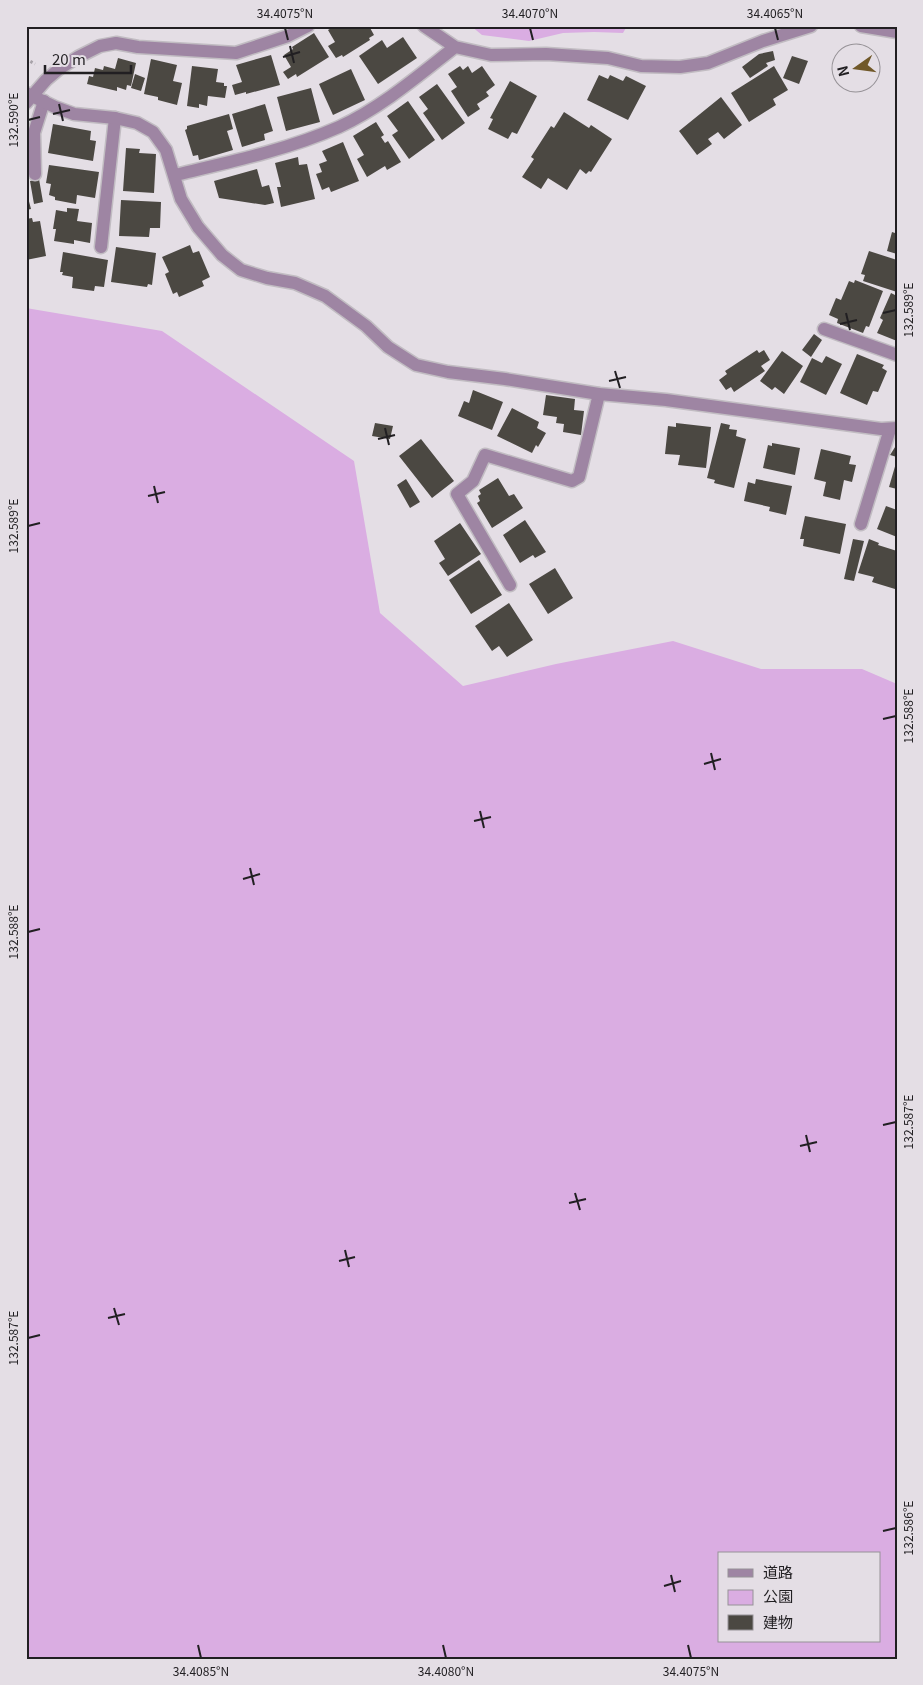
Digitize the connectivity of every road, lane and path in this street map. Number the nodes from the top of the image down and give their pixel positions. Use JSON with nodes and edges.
{"nodes":[{"id":1,"x":308,"y":26,"type":"edge"},
{"id":2,"x":424,"y":26,"type":"edge"},
{"id":3,"x":811,"y":26,"type":"edge"},
{"id":4,"x":861,"y":26,"type":"edge"},
{"id":5,"x":897,"y":32,"type":"edge"},
{"id":6,"x":455,"y":47,"type":"junction"},
{"id":7,"x":32,"y":98,"type":"edge"},
{"id":8,"x":114,"y":118,"type":"junction"},
{"id":9,"x":35,"y":174,"type":"dead end"},
{"id":10,"x":175,"y":175,"type":"junction"},
{"id":11,"x":101,"y":247,"type":"dead end"},
{"id":12,"x":824,"y":329,"type":"dead end"},
{"id":13,"x":897,"y":354,"type":"edge"},
{"id":14,"x":599,"y":394,"type":"junction"},
{"id":15,"x":893,"y":428,"type":"edge"},
{"id":16,"x":862,"y":524,"type":"dead end"},
{"id":17,"x":510,"y":585,"type":"dead end"}],
"edges":[{"from":1,"to":7,"type":"street"},
{"from":2,"to":6,"type":"street"},
{"from":3,"to":6,"type":"street"},
{"from":4,"to":5,"type":"street"},
{"from":6,"to":10,"type":"street"},
{"from":7,"to":8,"type":"street"},
{"from":7,"to":9,"type":"street"},
{"from":8,"to":10,"type":"street"},
{"from":8,"to":11,"type":"street"},
{"from":10,"to":14,"type":"street"},
{"from":12,"to":13,"type":"street"},
{"from":14,"to":15,"type":"street"},
{"from":14,"to":17,"type":"street"},
{"from":15,"to":16,"type":"street"}]}
